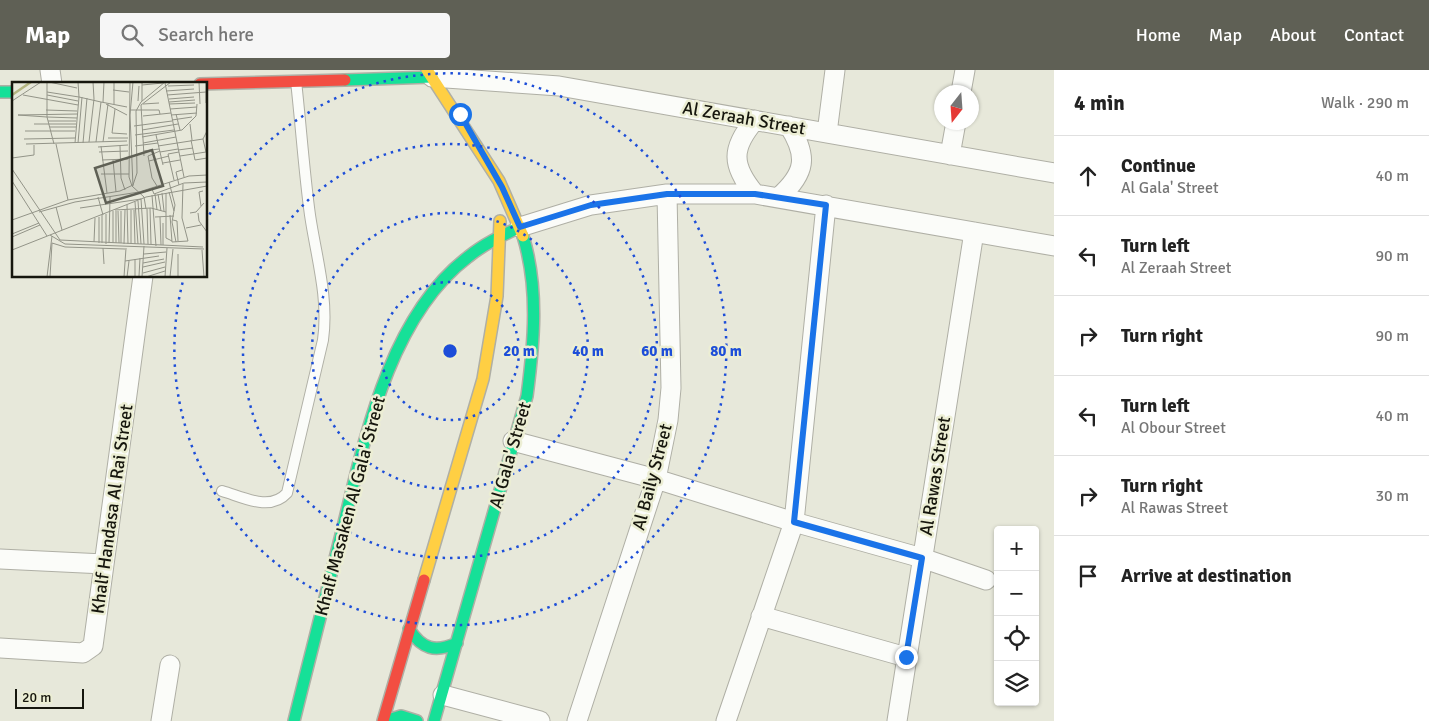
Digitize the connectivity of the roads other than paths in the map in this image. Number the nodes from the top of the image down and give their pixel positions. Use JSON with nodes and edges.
{"nodes":[{"id":1,"x":835,"y":70,"type":"edge"},
{"id":2,"x":965,"y":70,"type":"edge"},
{"id":3,"x":430,"y":74,"type":"edge"},
{"id":4,"x":296,"y":81,"type":"junction"},
{"id":5,"x":208,"y":84,"type":"edge"},
{"id":6,"x":962,"y":85,"type":"edge"},
{"id":7,"x":755,"y":120,"type":"junction"},
{"id":8,"x":789,"y":126,"type":"junction"},
{"id":9,"x":955,"y":130,"type":"edge"},
{"id":10,"x":827,"y":132,"type":"junction"},
{"id":11,"x":950,"y":155,"type":"junction"},
{"id":12,"x":1054,"y":173,"type":"edge"},
{"id":13,"x":502,"y":187,"type":"junction"},
{"id":14,"x":667,"y":194,"type":"junction"},
{"id":15,"x":755,"y":194,"type":"junction"},
{"id":16,"x":779,"y":197,"type":"junction"},
{"id":17,"x":826,"y":205,"type":"junction"},
{"id":18,"x":520,"y":227,"type":"junction"},
{"id":19,"x":974,"y":232,"type":"junction"},
{"id":20,"x":499,"y":235,"type":"junction"},
{"id":21,"x":1054,"y":246,"type":"edge"},
{"id":22,"x":144,"y":278,"type":"edge"},
{"id":23,"x":513,"y":441,"type":"junction"},
{"id":24,"x":656,"y":479,"type":"junction"},
{"id":25,"x":222,"y":491,"type":"dead end"},
{"id":26,"x":794,"y":522,"type":"junction"},
{"id":27,"x":922,"y":558,"type":"junction"},
{"id":28,"x":0,"y":559,"type":"edge"},
{"id":29,"x":104,"y":564,"type":"junction"},
{"id":30,"x":986,"y":580,"type":"dead end"},
{"id":31,"x":761,"y":616,"type":"junction"},
{"id":32,"x":409,"y":629,"type":"junction"},
{"id":33,"x":457,"y":642,"type":"junction"},
{"id":34,"x":0,"y":648,"type":"edge"},
{"id":35,"x":906,"y":657,"type":"junction"},
{"id":36,"x":170,"y":665,"type":"dead end"},
{"id":37,"x":443,"y":694,"type":"junction"},
{"id":38,"x":162,"y":721,"type":"edge"},
{"id":39,"x":294,"y":721,"type":"edge"},
{"id":40,"x":384,"y":721,"type":"edge"},
{"id":41,"x":417,"y":721,"type":"edge"},
{"id":42,"x":434,"y":721,"type":"edge"},
{"id":43,"x":540,"y":721,"type":"edge"},
{"id":44,"x":577,"y":721,"type":"edge"},
{"id":45,"x":726,"y":721,"type":"edge"},
{"id":46,"x":897,"y":721,"type":"edge"}],
"edges":[{"from":1,"to":10,"type":"street"},
{"from":2,"to":6,"type":"street"},
{"from":3,"to":4,"type":"street"},
{"from":3,"to":7,"type":"street","name":"Al Zeraah Street"},
{"from":3,"to":13,"type":"street","name":"Al Gala' Street"},
{"from":4,"to":5,"type":"street"},
{"from":4,"to":25,"type":"lane"},
{"from":7,"to":8,"type":"street","name":"Al Zeraah Street"},
{"from":7,"to":15,"type":"street"},
{"from":8,"to":10,"type":"street","name":"Al Zeraah Street"},
{"from":8,"to":16,"type":"street"},
{"from":9,"to":11,"type":"street"},
{"from":10,"to":11,"type":"street","name":"Al Zeraah Street"},
{"from":11,"to":12,"type":"street","name":"Al Zeraah Street"},
{"from":13,"to":18,"type":"street","name":"Al Gala' Street"},
{"from":13,"to":20,"type":"street"},
{"from":14,"to":15,"type":"street"},
{"from":14,"to":18,"type":"street"},
{"from":14,"to":24,"type":"street","name":"Al Baily Street"},
{"from":15,"to":16,"type":"street"},
{"from":16,"to":17,"type":"street"},
{"from":17,"to":19,"type":"street"},
{"from":17,"to":26,"type":"street"},
{"from":18,"to":20,"type":"street","name":"Khalf Masaken Al Gala' Street"},
{"from":18,"to":23,"type":"street","name":"Al Gala' Street"},
{"from":19,"to":21,"type":"street"},
{"from":19,"to":27,"type":"street","name":"Al Rawas Street"},
{"from":20,"to":32,"type":"street"},
{"from":20,"to":39,"type":"street","name":"Khalf Masaken Al Gala' Street"},
{"from":22,"to":29,"type":"street","name":"Khalf Handasa Al Rai Street"},
{"from":23,"to":24,"type":"street"},
{"from":23,"to":33,"type":"street","name":"Al Gala' Street"},
{"from":24,"to":26,"type":"street"},
{"from":24,"to":44,"type":"street","name":"Al Baily Street"},
{"from":26,"to":27,"type":"street"},
{"from":26,"to":31,"type":"street"},
{"from":27,"to":30,"type":"street"},
{"from":27,"to":35,"type":"street","name":"Al Rawas Street"},
{"from":28,"to":29,"type":"street"},
{"from":29,"to":34,"type":"street","name":"Khalf Handasa Al Rai Street"},
{"from":31,"to":35,"type":"street"},
{"from":31,"to":45,"type":"street"},
{"from":32,"to":33,"type":"street"},
{"from":32,"to":40,"type":"street"},
{"from":33,"to":37,"type":"street","name":"Al Gala' Street"},
{"from":35,"to":46,"type":"street","name":"Al Rawas Street"},
{"from":36,"to":38,"type":"street"},
{"from":37,"to":42,"type":"street","name":"Al Gala' Street"},
{"from":37,"to":43,"type":"street"},
{"from":40,"to":41,"type":"street"}]}
